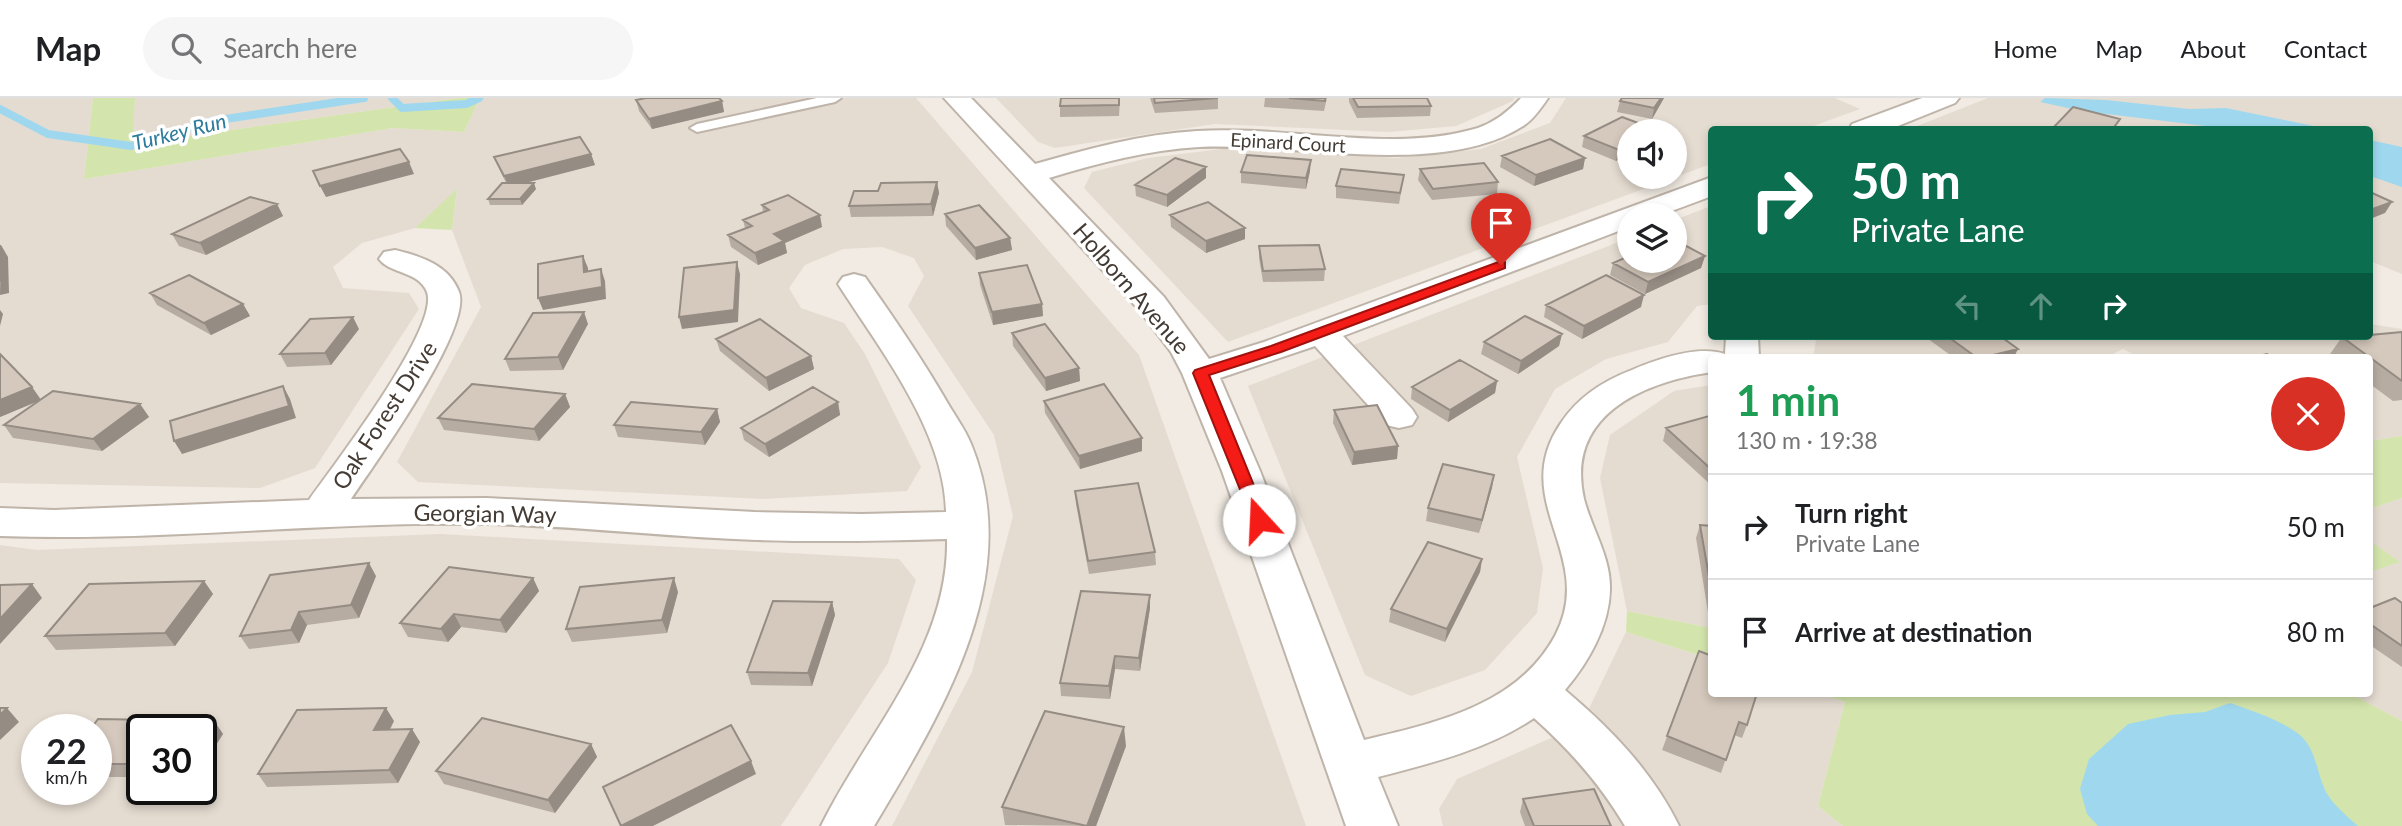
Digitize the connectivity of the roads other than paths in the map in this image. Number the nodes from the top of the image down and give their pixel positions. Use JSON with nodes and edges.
{"nodes":[{"id":1,"x":835,"y":98,"type":"edge"},
{"id":2,"x":957,"y":98,"type":"edge"},
{"id":3,"x":1535,"y":98,"type":"edge"},
{"id":4,"x":1946,"y":98,"type":"edge"},
{"id":5,"x":1872,"y":126,"type":"edge"},
{"id":6,"x":697,"y":128,"type":"dead end"},
{"id":7,"x":1031,"y":174,"type":"junction"},
{"id":8,"x":1708,"y":188,"type":"edge"},
{"id":9,"x":1667,"y":203,"type":"edge"},
{"id":10,"x":1617,"y":222,"type":"edge"},
{"id":11,"x":395,"y":259,"type":"dead end"},
{"id":12,"x":854,"y":284,"type":"dead end"},
{"id":13,"x":1321,"y":332,"type":"junction"},
{"id":14,"x":1708,"y":358,"type":"edge"},
{"id":15,"x":1200,"y":373,"type":"junction"},
{"id":16,"x":1399,"y":417,"type":"dead end"},
{"id":17,"x":321,"y":513,"type":"junction"},
{"id":18,"x":0,"y":522,"type":"edge"},
{"id":19,"x":969,"y":525,"type":"junction"},
{"id":20,"x":1535,"y":692,"type":"junction"},
{"id":21,"x":1350,"y":764,"type":"junction"},
{"id":22,"x":847,"y":826,"type":"edge"},
{"id":23,"x":1372,"y":826,"type":"edge"},
{"id":24,"x":1653,"y":826,"type":"edge"}],
"edges":[{"from":1,"to":6,"type":"lane"},
{"from":2,"to":7,"type":"street","name":"Holborn Avenue"},
{"from":3,"to":7,"type":"street","name":"Epinard Court"},
{"from":4,"to":5,"type":"street"},
{"from":7,"to":15,"type":"street","name":"Holborn Avenue"},
{"from":8,"to":9,"type":"street"},
{"from":10,"to":13,"type":"street"},
{"from":11,"to":17,"type":"street","name":"Oak Forest Drive"},
{"from":12,"to":19,"type":"street"},
{"from":13,"to":15,"type":"street"},
{"from":13,"to":16,"type":"street"},
{"from":14,"to":20,"type":"street"},
{"from":15,"to":21,"type":"street","name":"Holborn Avenue"},
{"from":17,"to":18,"type":"street","name":"Georgian Way"},
{"from":17,"to":19,"type":"street","name":"Georgian Way"},
{"from":19,"to":22,"type":"street"},
{"from":20,"to":21,"type":"street"},
{"from":20,"to":24,"type":"street"},
{"from":21,"to":23,"type":"street","name":"Holborn Avenue"}]}
